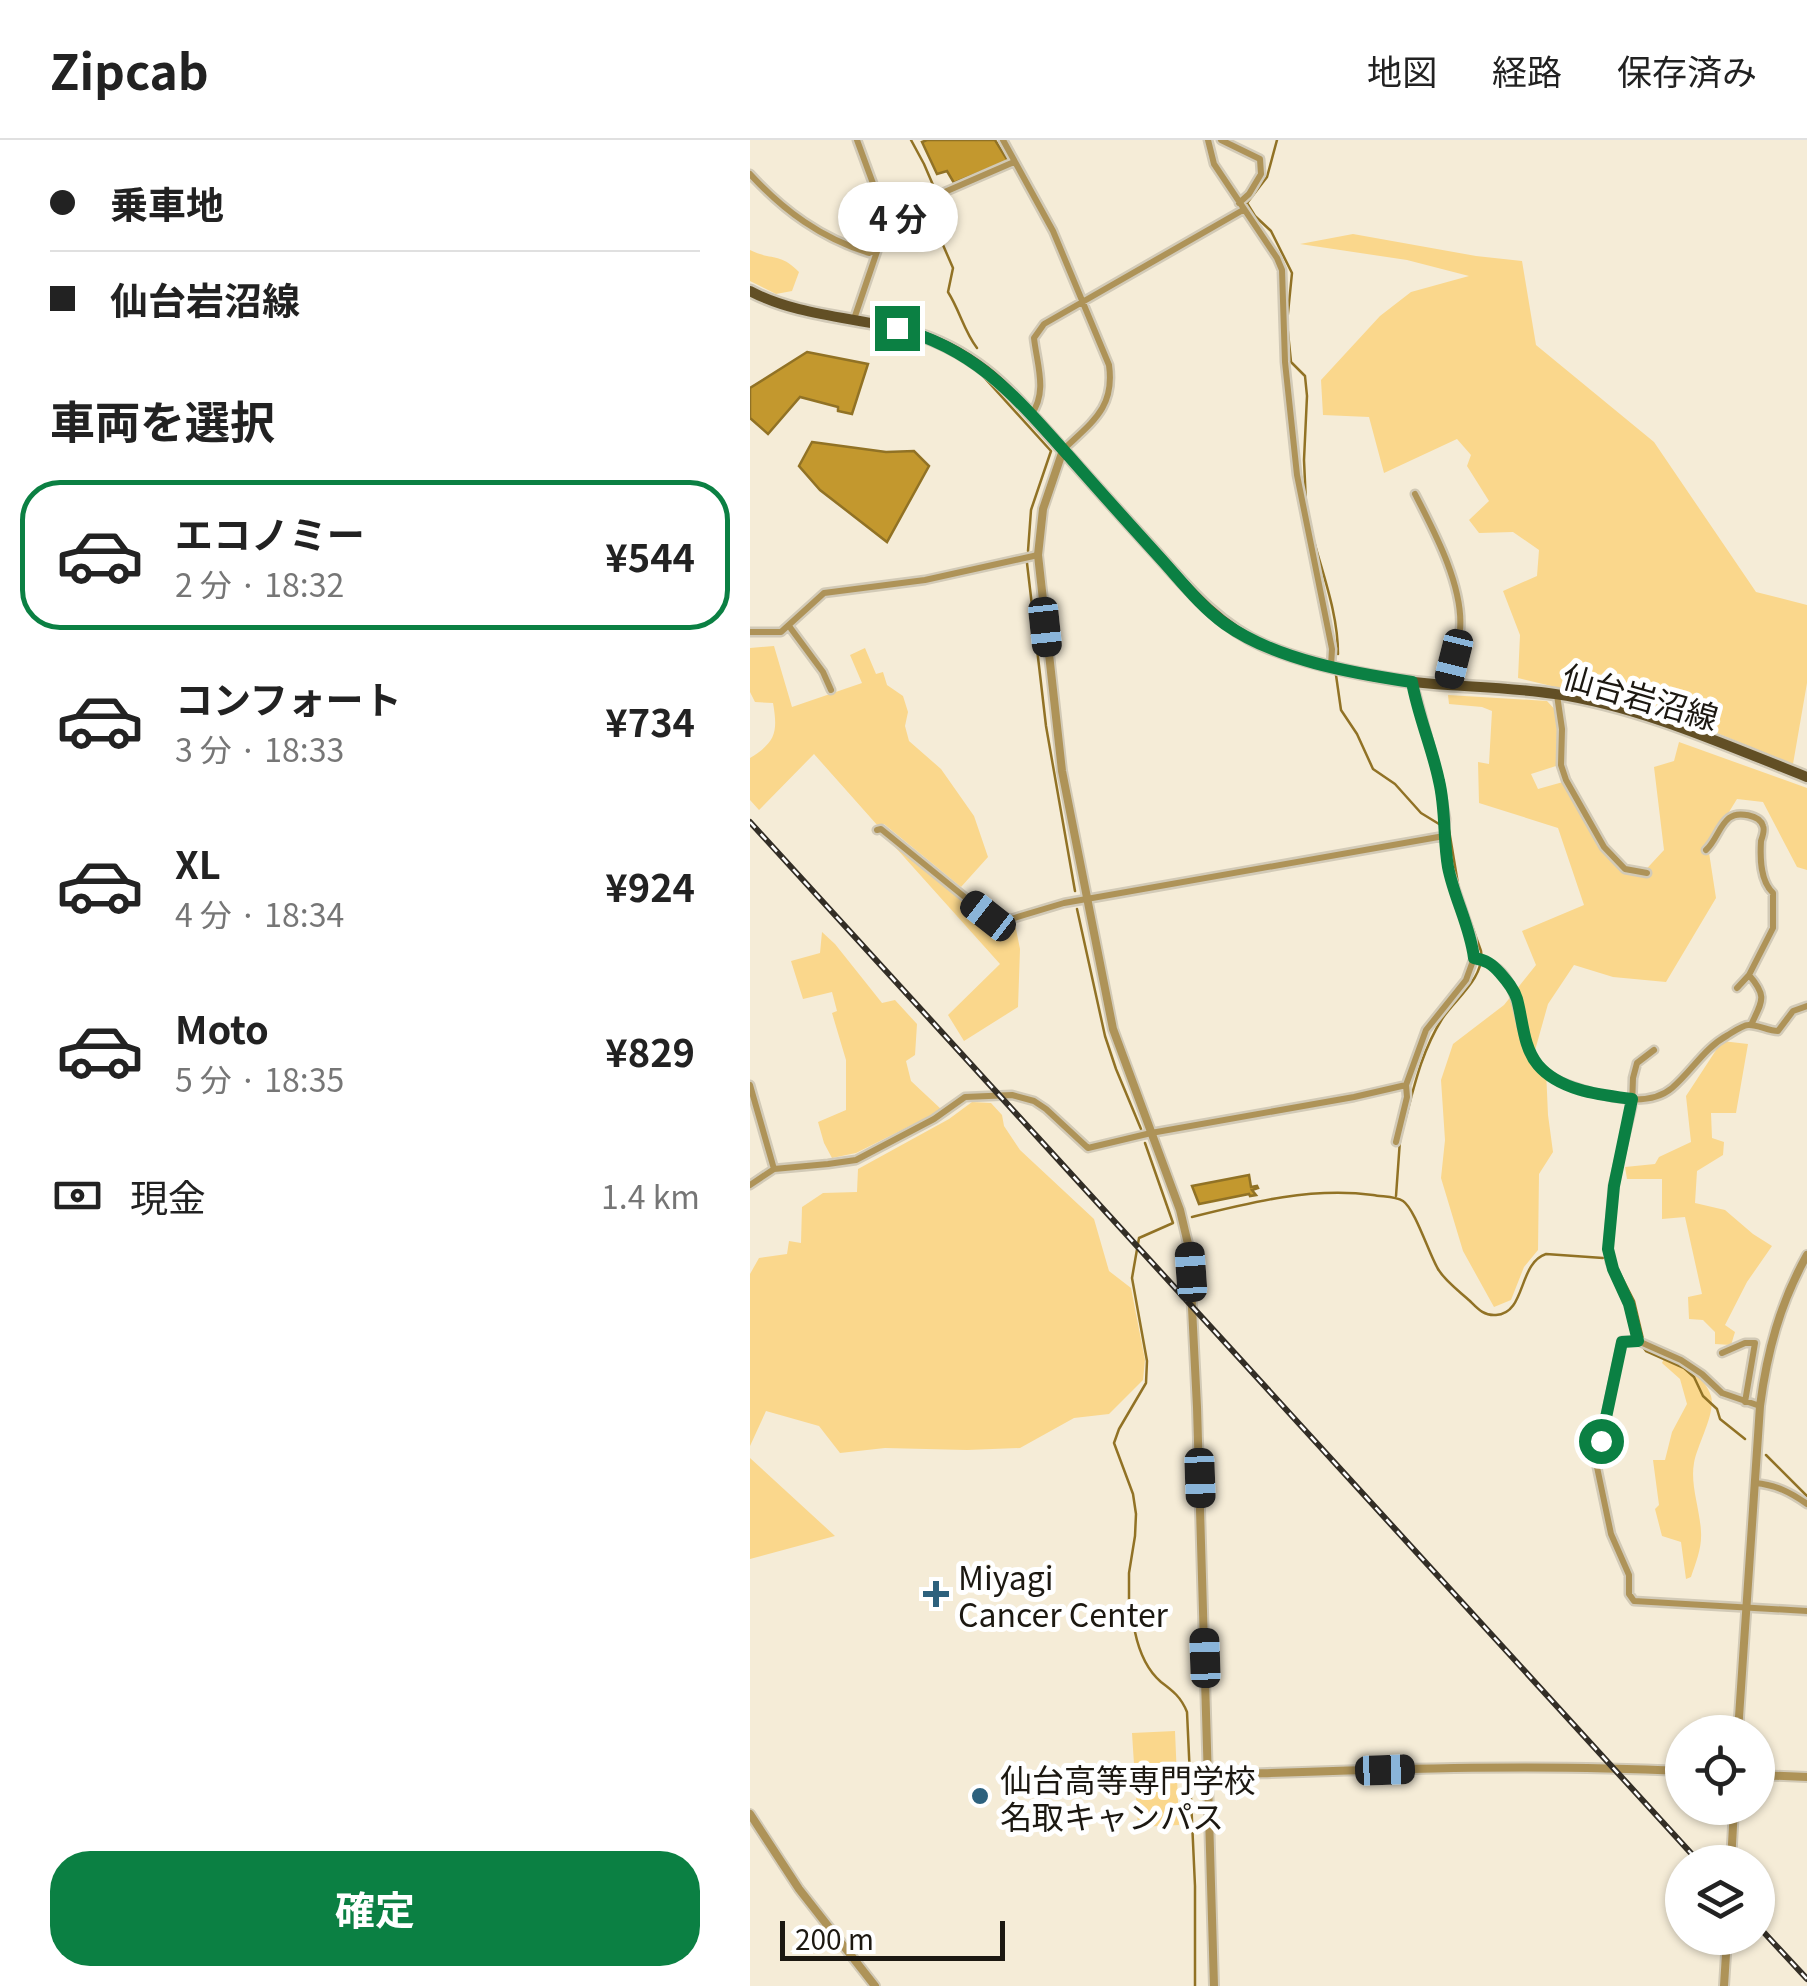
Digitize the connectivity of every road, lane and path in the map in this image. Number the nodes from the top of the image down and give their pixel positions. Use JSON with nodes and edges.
{"nodes":[{"id":1,"x":858,"y":140,"type":"edge"},
{"id":2,"x":1002,"y":140,"type":"edge"},
{"id":3,"x":1208,"y":140,"type":"edge"},
{"id":4,"x":1220,"y":140,"type":"edge"},
{"id":5,"x":1014,"y":162,"type":"junction"},
{"id":6,"x":750,"y":174,"type":"edge"},
{"id":7,"x":1241,"y":207,"type":"junction"},
{"id":8,"x":882,"y":208,"type":"junction"},
{"id":9,"x":876,"y":250,"type":"junction"},
{"id":10,"x":750,"y":292,"type":"edge"},
{"id":11,"x":1084,"y":302,"type":"junction"},
{"id":12,"x":854,"y":320,"type":"junction"},
{"id":13,"x":1031,"y":415,"type":"junction"},
{"id":14,"x":1063,"y":450,"type":"junction"},
{"id":15,"x":1415,"y":494,"type":"dead end"},
{"id":16,"x":1038,"y":555,"type":"junction"},
{"id":17,"x":790,"y":626,"type":"junction"},
{"id":18,"x":750,"y":632,"type":"edge"},
{"id":19,"x":1330,"y":666,"type":"junction"},
{"id":20,"x":1412,"y":682,"type":"junction"},
{"id":21,"x":1448,"y":685,"type":"junction"},
{"id":22,"x":831,"y":690,"type":"dead end"},
{"id":23,"x":1557,"y":694,"type":"junction"},
{"id":24,"x":1807,"y":777,"type":"edge"},
{"id":25,"x":877,"y":830,"type":"dead end"},
{"id":26,"x":1444,"y":836,"type":"junction"},
{"id":27,"x":1706,"y":850,"type":"dead end"},
{"id":28,"x":1647,"y":874,"type":"dead end"},
{"id":29,"x":1086,"y":899,"type":"junction"},
{"id":30,"x":1480,"y":959,"type":"junction"},
{"id":31,"x":1750,"y":975,"type":"junction"},
{"id":32,"x":1737,"y":988,"type":"dead end"},
{"id":33,"x":1807,"y":1006,"type":"edge"},
{"id":34,"x":1751,"y":1026,"type":"junction"},
{"id":35,"x":1654,"y":1050,"type":"dead end"},
{"id":36,"x":750,"y":1085,"type":"edge"},
{"id":37,"x":1406,"y":1085,"type":"junction"},
{"id":38,"x":1632,"y":1099,"type":"junction"},
{"id":39,"x":1151,"y":1133,"type":"junction"},
{"id":40,"x":1396,"y":1142,"type":"dead end"},
{"id":41,"x":774,"y":1168,"type":"junction"},
{"id":42,"x":750,"y":1185,"type":"edge"},
{"id":43,"x":1807,"y":1255,"type":"edge"},
{"id":44,"x":1638,"y":1341,"type":"junction"},
{"id":45,"x":1755,"y":1343,"type":"junction"},
{"id":46,"x":1770,"y":1344,"type":"junction"},
{"id":47,"x":1722,"y":1353,"type":"dead end"},
{"id":48,"x":1745,"y":1402,"type":"junction"},
{"id":49,"x":1760,"y":1406,"type":"junction"},
{"id":50,"x":1755,"y":1483,"type":"junction"},
{"id":51,"x":1807,"y":1504,"type":"edge"},
{"id":52,"x":1747,"y":1607,"type":"junction"},
{"id":53,"x":1807,"y":1611,"type":"edge"},
{"id":54,"x":1739,"y":1715,"type":"edge"},
{"id":55,"x":1665,"y":1770,"type":"edge"},
{"id":56,"x":1207,"y":1774,"type":"junction"},
{"id":57,"x":1775,"y":1775,"type":"edge"},
{"id":58,"x":1807,"y":1778,"type":"edge"},
{"id":59,"x":750,"y":1814,"type":"edge"},
{"id":60,"x":1726,"y":1955,"type":"edge"},
{"id":61,"x":875,"y":1986,"type":"edge"},
{"id":62,"x":1214,"y":1986,"type":"edge"},
{"id":63,"x":1724,"y":1986,"type":"edge"}],
"edges":[{"from":1,"to":8,"type":"street"},
{"from":2,"to":5,"type":"street"},
{"from":3,"to":7,"type":"street"},
{"from":4,"to":7,"type":"street"},
{"from":5,"to":8,"type":"street"},
{"from":5,"to":11,"type":"street"},
{"from":6,"to":9,"type":"street"},
{"from":7,"to":11,"type":"street"},
{"from":7,"to":19,"type":"street"},
{"from":8,"to":9,"type":"street"},
{"from":9,"to":12,"type":"street"},
{"from":10,"to":12,"type":"main road","name":"仙台岩沼線"},
{"from":11,"to":13,"type":"street"},
{"from":11,"to":14,"type":"street"},
{"from":12,"to":13,"type":"main road","name":"仙台岩沼線"},
{"from":13,"to":14,"type":"main road","name":"仙台岩沼線"},
{"from":14,"to":16,"type":"street"},
{"from":14,"to":19,"type":"main road","name":"仙台岩沼線"},
{"from":15,"to":21,"type":"street"},
{"from":16,"to":17,"type":"street"},
{"from":16,"to":29,"type":"street"},
{"from":17,"to":18,"type":"street"},
{"from":17,"to":22,"type":"street"},
{"from":19,"to":20,"type":"main road","name":"仙台岩沼線"},
{"from":20,"to":21,"type":"main road","name":"仙台岩沼線"},
{"from":20,"to":26,"type":"street"},
{"from":21,"to":23,"type":"main road","name":"仙台岩沼線"},
{"from":23,"to":24,"type":"main road","name":"仙台岩沼線"},
{"from":23,"to":28,"type":"street"},
{"from":25,"to":29,"type":"street"},
{"from":26,"to":29,"type":"street"},
{"from":26,"to":30,"type":"street"},
{"from":27,"to":31,"type":"street"},
{"from":29,"to":39,"type":"street"},
{"from":30,"to":37,"type":"street"},
{"from":30,"to":38,"type":"street"},
{"from":31,"to":32,"type":"street"},
{"from":31,"to":34,"type":"street"},
{"from":33,"to":34,"type":"street"},
{"from":34,"to":38,"type":"street"},
{"from":35,"to":38,"type":"street"},
{"from":36,"to":41,"type":"street"},
{"from":37,"to":39,"type":"street"},
{"from":37,"to":40,"type":"street"},
{"from":38,"to":44,"type":"street"},
{"from":39,"to":41,"type":"street"},
{"from":39,"to":56,"type":"street"},
{"from":41,"to":42,"type":"street"},
{"from":43,"to":46,"type":"street"},
{"from":44,"to":48,"type":"street"},
{"from":44,"to":52,"type":"street"},
{"from":45,"to":46,"type":"street"},
{"from":45,"to":47,"type":"street"},
{"from":45,"to":48,"type":"street"},
{"from":46,"to":49,"type":"street"},
{"from":48,"to":49,"type":"street"},
{"from":49,"to":50,"type":"street"},
{"from":50,"to":51,"type":"street"},
{"from":50,"to":52,"type":"street"},
{"from":52,"to":53,"type":"street"},
{"from":52,"to":54,"type":"street"},
{"from":55,"to":56,"type":"street"},
{"from":56,"to":62,"type":"street"},
{"from":57,"to":58,"type":"street"},
{"from":59,"to":61,"type":"street"},
{"from":60,"to":63,"type":"street"}]}
